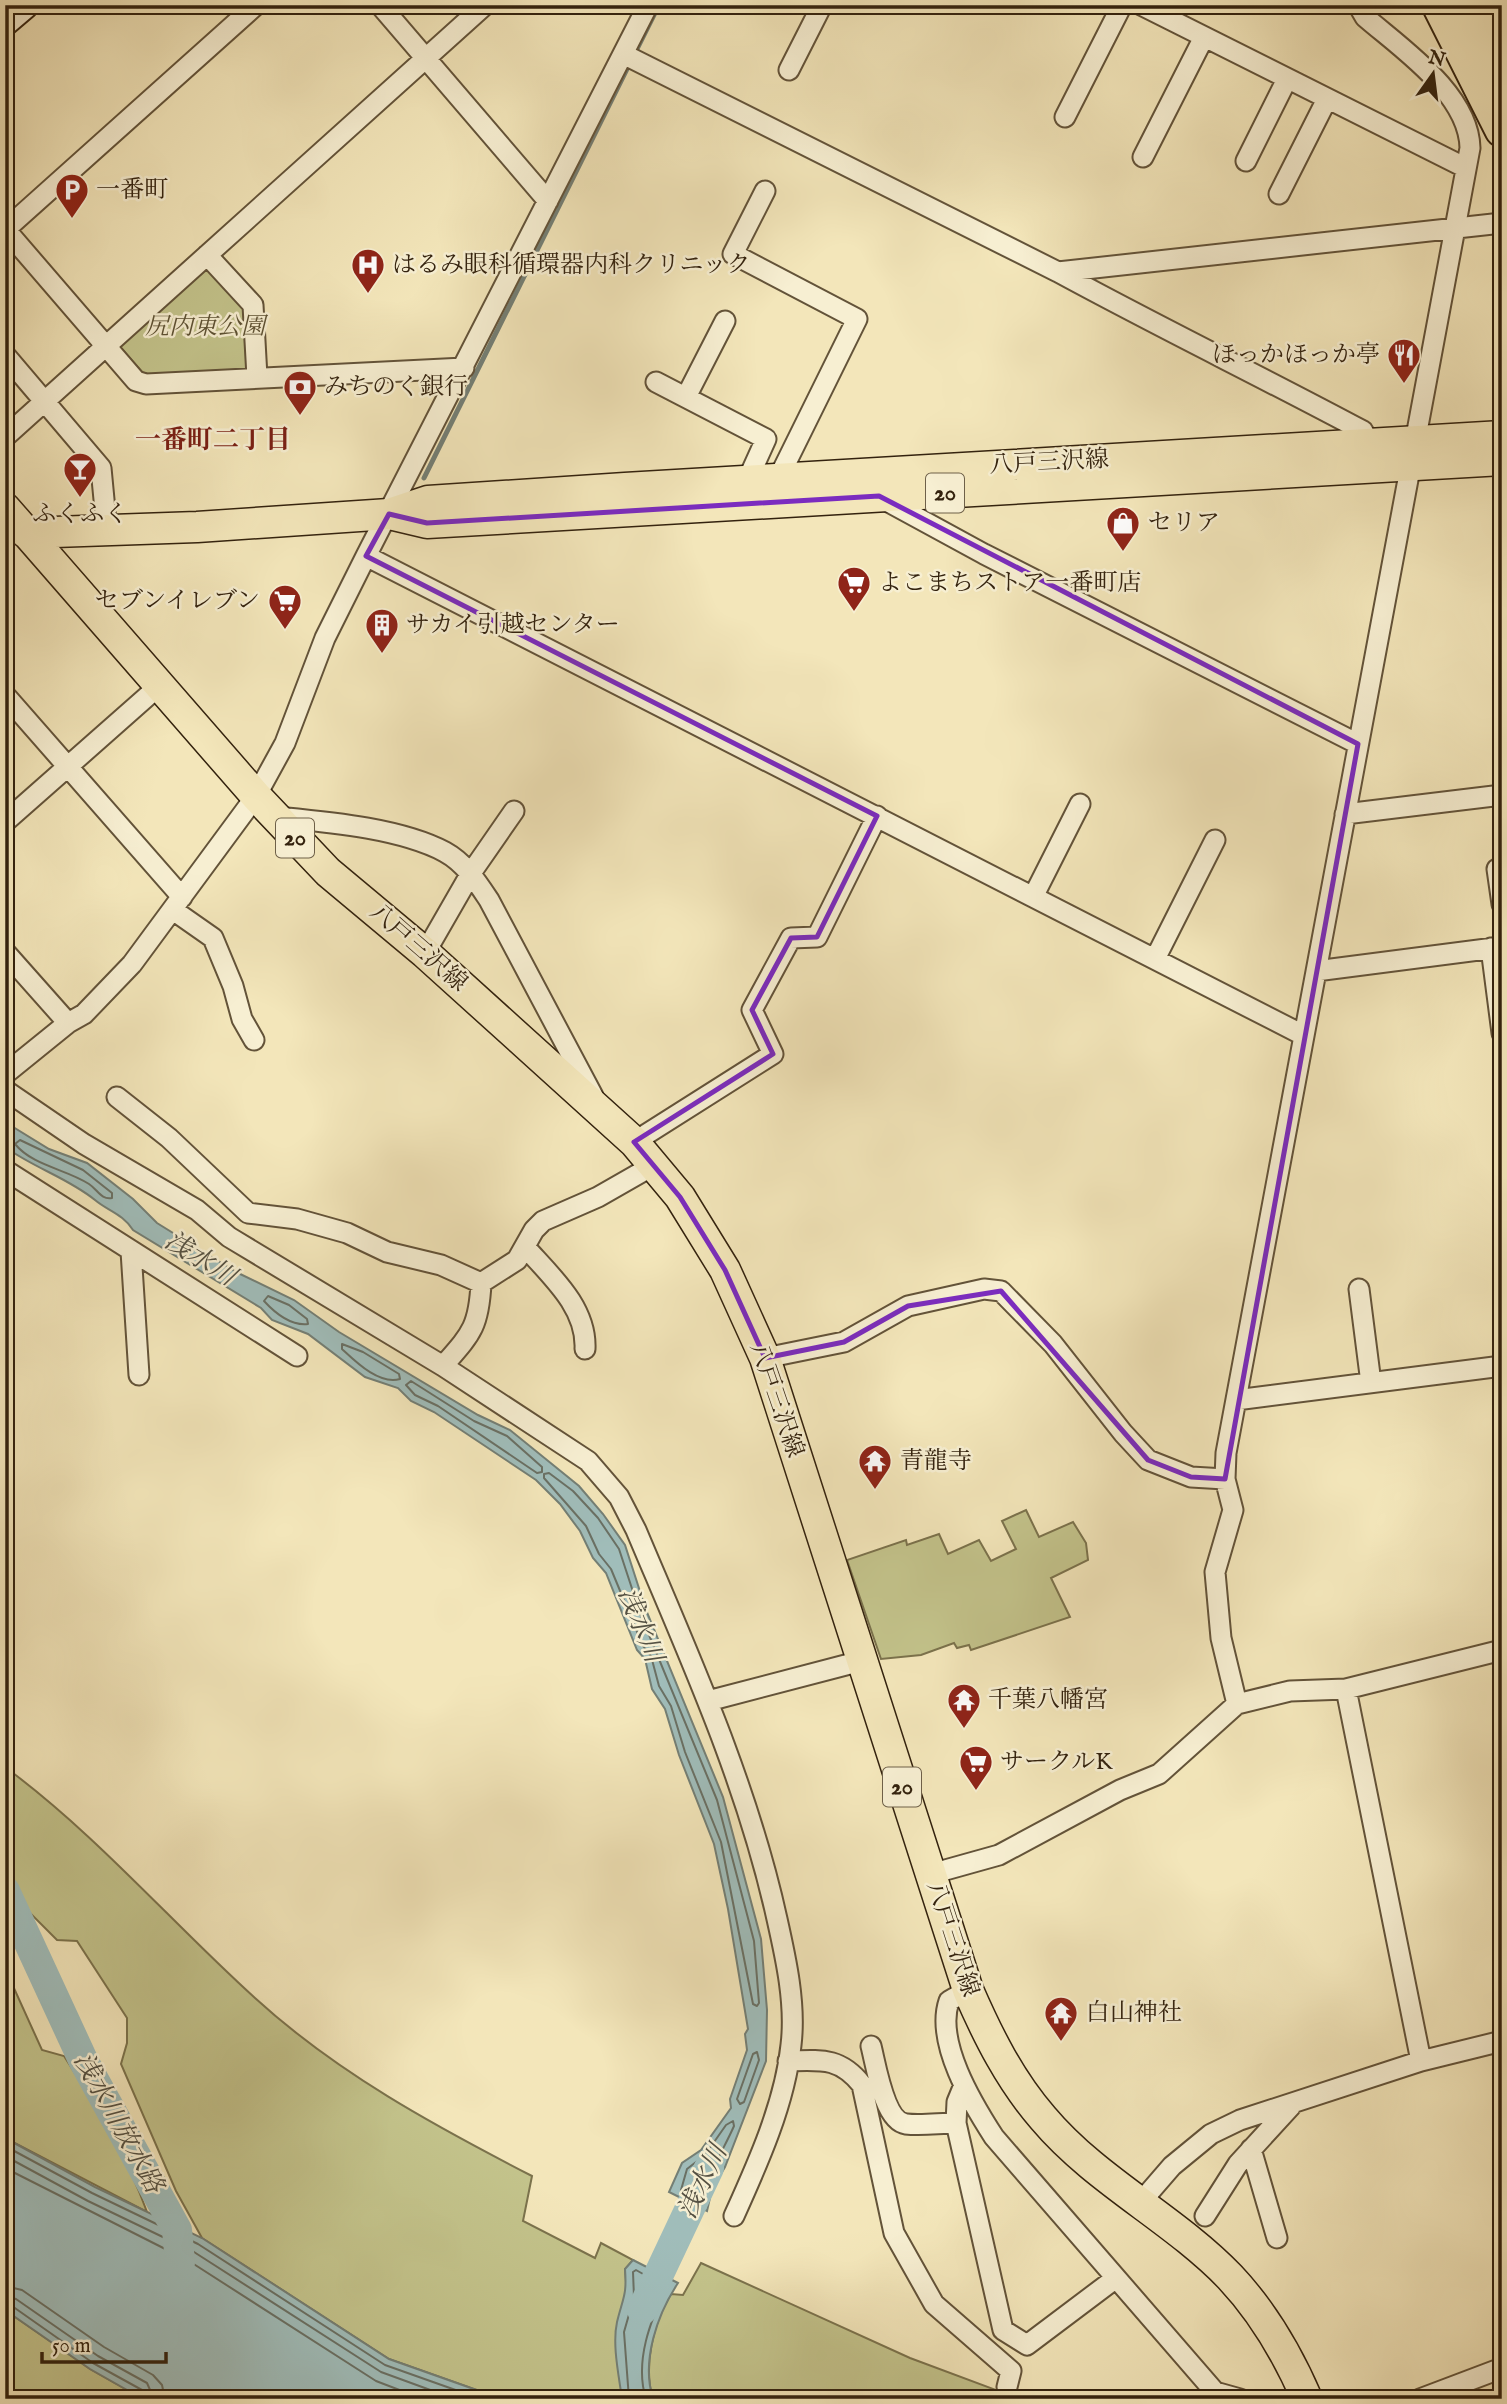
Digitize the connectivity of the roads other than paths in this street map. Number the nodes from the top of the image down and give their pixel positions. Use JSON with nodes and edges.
{"nodes":[{"id":1,"x":25,"y":5,"type":"edge"},
{"id":2,"x":256,"y":5,"type":"edge"},
{"id":3,"x":380,"y":5,"type":"edge"},
{"id":4,"x":485,"y":5,"type":"edge"},
{"id":5,"x":648,"y":5,"type":"edge"},
{"id":6,"x":822,"y":5,"type":"edge"},
{"id":7,"x":1122,"y":5,"type":"edge"},
{"id":8,"x":1141,"y":5,"type":"edge"},
{"id":9,"x":1358,"y":5,"type":"edge"},
{"id":10,"x":1438,"y":5,"type":"edge"},
{"id":11,"x":1472,"y":5,"type":"edge"},
{"id":12,"x":5,"y":22,"type":"edge"},
{"id":13,"x":1204,"y":37,"type":"junction"},
{"id":14,"x":623,"y":54,"type":"junction"},
{"id":15,"x":426,"y":58,"type":"junction"},
{"id":16,"x":789,"y":70,"type":"dead end"},
{"id":17,"x":1502,"y":70,"type":"edge"},
{"id":18,"x":1287,"y":79,"type":"junction"},
{"id":19,"x":1327,"y":99,"type":"junction"},
{"id":20,"x":1065,"y":117,"type":"dead end"},
{"id":21,"x":1502,"y":130,"type":"edge"},
{"id":22,"x":1143,"y":157,"type":"dead end"},
{"id":23,"x":1245,"y":161,"type":"dead end"},
{"id":24,"x":1466,"y":168,"type":"junction"},
{"id":25,"x":765,"y":191,"type":"dead end"},
{"id":26,"x":1279,"y":194,"type":"dead end"},
{"id":27,"x":548,"y":201,"type":"junction"},
{"id":28,"x":1502,"y":223,"type":"edge"},
{"id":29,"x":1453,"y":228,"type":"junction"},
{"id":30,"x":6,"y":229,"type":"edge"},
{"id":31,"x":207,"y":255,"type":"junction"},
{"id":32,"x":1058,"y":272,"type":"junction"},
{"id":33,"x":725,"y":321,"type":"dead end"},
{"id":34,"x":106,"y":346,"type":"junction"},
{"id":35,"x":5,"y":355,"type":"edge"},
{"id":36,"x":464,"y":368,"type":"junction"},
{"id":37,"x":257,"y":377,"type":"junction"},
{"id":38,"x":656,"y":383,"type":"dead end"},
{"id":39,"x":686,"y":397,"type":"junction"},
{"id":40,"x":45,"y":401,"type":"junction"},
{"id":41,"x":1502,"y":436,"type":"edge"},
{"id":42,"x":5,"y":437,"type":"edge"},
{"id":43,"x":1369,"y":444,"type":"junction"},
{"id":44,"x":1411,"y":454,"type":"junction"},
{"id":45,"x":1502,"y":460,"type":"edge"},
{"id":46,"x":778,"y":479,"type":"junction"},
{"id":47,"x":747,"y":481,"type":"junction"},
{"id":48,"x":879,"y":496,"type":"junction"},
{"id":49,"x":5,"y":508,"type":"edge"},
{"id":50,"x":389,"y":514,"type":"junction"},
{"id":51,"x":107,"y":531,"type":"junction"},
{"id":52,"x":26,"y":533,"type":"junction"},
{"id":53,"x":366,"y":556,"type":"junction"},
{"id":54,"x":159,"y":686,"type":"junction"},
{"id":55,"x":5,"y":695,"type":"edge"},
{"id":56,"x":1358,"y":744,"type":"junction"},
{"id":57,"x":66,"y":766,"type":"junction"},
{"id":58,"x":1502,"y":795,"type":"edge"},
{"id":59,"x":256,"y":796,"type":"junction"},
{"id":60,"x":1080,"y":804,"type":"dead end"},
{"id":61,"x":514,"y":811,"type":"dead end"},
{"id":62,"x":1345,"y":814,"type":"junction"},
{"id":63,"x":877,"y":816,"type":"junction"},
{"id":64,"x":276,"y":817,"type":"junction"},
{"id":65,"x":5,"y":822,"type":"edge"},
{"id":66,"x":1215,"y":840,"type":"dead end"},
{"id":67,"x":1502,"y":869,"type":"edge"},
{"id":68,"x":471,"y":873,"type":"junction"},
{"id":69,"x":1033,"y":897,"type":"junction"},
{"id":70,"x":177,"y":904,"type":"junction"},
{"id":71,"x":1502,"y":904,"type":"edge"},
{"id":72,"x":1497,"y":948,"type":"edge"},
{"id":73,"x":5,"y":952,"type":"edge"},
{"id":74,"x":425,"y":953,"type":"junction"},
{"id":75,"x":1155,"y":960,"type":"junction"},
{"id":76,"x":1316,"y":971,"type":"junction"},
{"id":77,"x":68,"y":1023,"type":"junction"},
{"id":78,"x":1502,"y":1034,"type":"edge"},
{"id":79,"x":1303,"y":1035,"type":"junction"},
{"id":80,"x":254,"y":1040,"type":"dead end"},
{"id":81,"x":5,"y":1074,"type":"edge"},
{"id":82,"x":5,"y":1090,"type":"edge"},
{"id":83,"x":117,"y":1097,"type":"dead end"},
{"id":84,"x":599,"y":1108,"type":"junction"},
{"id":85,"x":635,"y":1142,"type":"junction"},
{"id":86,"x":654,"y":1166,"type":"junction"},
{"id":87,"x":5,"y":1170,"type":"edge"},
{"id":88,"x":526,"y":1248,"type":"junction"},
{"id":89,"x":131,"y":1251,"type":"junction"},
{"id":90,"x":481,"y":1283,"type":"junction"},
{"id":91,"x":1359,"y":1289,"type":"dead end"},
{"id":92,"x":585,"y":1349,"type":"dead end"},
{"id":93,"x":298,"y":1356,"type":"dead end"},
{"id":94,"x":765,"y":1359,"type":"junction"},
{"id":95,"x":443,"y":1366,"type":"junction"},
{"id":96,"x":1502,"y":1366,"type":"edge"},
{"id":97,"x":139,"y":1375,"type":"dead end"},
{"id":98,"x":1371,"y":1383,"type":"junction"},
{"id":99,"x":1236,"y":1400,"type":"junction"},
{"id":100,"x":1225,"y":1479,"type":"junction"},
{"id":101,"x":1502,"y":1650,"type":"edge"},
{"id":102,"x":861,"y":1661,"type":"junction"},
{"id":103,"x":1346,"y":1689,"type":"junction"},
{"id":104,"x":708,"y":1701,"type":"junction"},
{"id":105,"x":1237,"y":1704,"type":"junction"},
{"id":106,"x":931,"y":1874,"type":"junction"},
{"id":107,"x":968,"y":1990,"type":"junction"},
{"id":108,"x":1502,"y":2041,"type":"edge"},
{"id":109,"x":871,"y":2046,"type":"dead end"},
{"id":110,"x":788,"y":2061,"type":"junction"},
{"id":111,"x":1421,"y":2062,"type":"junction"},
{"id":112,"x":964,"y":2085,"type":"junction"},
{"id":113,"x":1294,"y":2103,"type":"junction"},
{"id":114,"x":956,"y":2123,"type":"junction"},
{"id":115,"x":1251,"y":2149,"type":"junction"},
{"id":116,"x":1140,"y":2203,"type":"junction"},
{"id":117,"x":734,"y":2216,"type":"dead end"},
{"id":118,"x":1205,"y":2216,"type":"dead end"},
{"id":119,"x":1277,"y":2238,"type":"dead end"},
{"id":120,"x":1116,"y":2277,"type":"junction"},
{"id":121,"x":1502,"y":2368,"type":"edge"},
{"id":122,"x":1007,"y":2387,"type":"dead end"},
{"id":123,"x":1213,"y":2395,"type":"edge"},
{"id":124,"x":1240,"y":2399,"type":"edge"},
{"id":125,"x":1307,"y":2399,"type":"edge"},
{"id":126,"x":1420,"y":2399,"type":"edge"}],
"edges":[{"from":1,"to":12,"type":"street"},
{"from":2,"to":30,"type":"street"},
{"from":3,"to":15,"type":"street"},
{"from":4,"to":15,"type":"street"},
{"from":5,"to":14,"type":"street"},
{"from":6,"to":16,"type":"street"},
{"from":7,"to":20,"type":"street"},
{"from":8,"to":13,"type":"street"},
{"from":9,"to":24,"type":"street"},
{"from":10,"to":21,"type":"highway"},
{"from":11,"to":17,"type":"highway"},
{"from":13,"to":18,"type":"street"},
{"from":13,"to":22,"type":"street"},
{"from":14,"to":27,"type":"street"},
{"from":14,"to":32,"type":"street"},
{"from":15,"to":27,"type":"street"},
{"from":15,"to":31,"type":"street"},
{"from":18,"to":19,"type":"street"},
{"from":18,"to":23,"type":"street"},
{"from":19,"to":24,"type":"street"},
{"from":19,"to":26,"type":"street"},
{"from":24,"to":29,"type":"street"},
{"from":25,"to":46,"type":"street"},
{"from":27,"to":36,"type":"street"},
{"from":28,"to":29,"type":"street"},
{"from":29,"to":32,"type":"street"},
{"from":29,"to":44,"type":"street"},
{"from":30,"to":34,"type":"street"},
{"from":31,"to":34,"type":"street"},
{"from":31,"to":37,"type":"street"},
{"from":32,"to":43,"type":"street"},
{"from":33,"to":39,"type":"street"},
{"from":34,"to":37,"type":"street"},
{"from":34,"to":40,"type":"street"},
{"from":35,"to":40,"type":"street"},
{"from":36,"to":37,"type":"street"},
{"from":36,"to":50,"type":"street"},
{"from":38,"to":39,"type":"street"},
{"from":39,"to":47,"type":"street"},
{"from":40,"to":42,"type":"street"},
{"from":40,"to":51,"type":"street"},
{"from":41,"to":44,"type":"main road","name":"八戸三沢線","number":"20"},
{"from":43,"to":44,"type":"main road","name":"八戸三沢線","number":"20"},
{"from":43,"to":46,"type":"main road","name":"八戸三沢線","number":"20"},
{"from":44,"to":45,"type":"main road","name":"八戸三沢線","number":"20"},
{"from":44,"to":48,"type":"main road","name":"八戸三沢線","number":"20"},
{"from":44,"to":56,"type":"street"},
{"from":46,"to":47,"type":"main road","name":"八戸三沢線","number":"20"},
{"from":47,"to":50,"type":"main road","name":"八戸三沢線","number":"20"},
{"from":48,"to":50,"type":"main road","name":"八戸三沢線","number":"20"},
{"from":48,"to":56,"type":"street"},
{"from":49,"to":52,"type":"main road","name":"八戸三沢線","number":"20"},
{"from":50,"to":51,"type":"main road","name":"八戸三沢線","number":"20"},
{"from":50,"to":53,"type":"street"},
{"from":51,"to":52,"type":"main road","name":"八戸三沢線","number":"20"},
{"from":52,"to":54,"type":"main road","name":"八戸三沢線","number":"20"},
{"from":53,"to":59,"type":"street"},
{"from":53,"to":63,"type":"street"},
{"from":54,"to":57,"type":"street"},
{"from":54,"to":59,"type":"main road","name":"八戸三沢線","number":"20"},
{"from":55,"to":57,"type":"street"},
{"from":56,"to":62,"type":"street"},
{"from":57,"to":65,"type":"street"},
{"from":57,"to":70,"type":"street"},
{"from":58,"to":62,"type":"street"},
{"from":59,"to":64,"type":"main road","name":"八戸三沢線","number":"20"},
{"from":59,"to":70,"type":"street"},
{"from":60,"to":69,"type":"street"},
{"from":61,"to":68,"type":"street"},
{"from":62,"to":76,"type":"street"},
{"from":63,"to":69,"type":"street"},
{"from":63,"to":85,"type":"street"},
{"from":64,"to":68,"type":"street"},
{"from":64,"to":74,"type":"main road","name":"八戸三沢線","number":"20"},
{"from":66,"to":75,"type":"street"},
{"from":67,"to":71,"type":"street"},
{"from":68,"to":74,"type":"street"},
{"from":68,"to":84,"type":"street"},
{"from":69,"to":75,"type":"street"},
{"from":70,"to":77,"type":"street"},
{"from":70,"to":80,"type":"street"},
{"from":72,"to":76,"type":"street"},
{"from":72,"to":78,"type":"street"},
{"from":73,"to":77,"type":"street"},
{"from":74,"to":84,"type":"main road","name":"八戸三沢線","number":"20"},
{"from":75,"to":79,"type":"street"},
{"from":76,"to":79,"type":"street"},
{"from":77,"to":81,"type":"street"},
{"from":79,"to":99,"type":"street"},
{"from":82,"to":95,"type":"street"},
{"from":83,"to":90,"type":"street"},
{"from":84,"to":85,"type":"main road","name":"八戸三沢線","number":"20"},
{"from":85,"to":86,"type":"main road","name":"八戸三沢線","number":"20"},
{"from":86,"to":88,"type":"street"},
{"from":86,"to":94,"type":"main road","name":"八戸三沢線","number":"20"},
{"from":87,"to":89,"type":"street"},
{"from":88,"to":90,"type":"street"},
{"from":88,"to":92,"type":"street"},
{"from":89,"to":93,"type":"street"},
{"from":89,"to":97,"type":"street"},
{"from":90,"to":95,"type":"street"},
{"from":91,"to":98,"type":"street"},
{"from":94,"to":100,"type":"street"},
{"from":94,"to":102,"type":"main road","name":"八戸三沢線","number":"20"},
{"from":95,"to":104,"type":"street"},
{"from":96,"to":98,"type":"street"},
{"from":98,"to":99,"type":"street"},
{"from":99,"to":100,"type":"street"},
{"from":100,"to":105,"type":"street"},
{"from":101,"to":103,"type":"street"},
{"from":102,"to":104,"type":"street"},
{"from":102,"to":106,"type":"main road","name":"八戸三沢線","number":"20"},
{"from":103,"to":105,"type":"street"},
{"from":103,"to":111,"type":"street"},
{"from":104,"to":110,"type":"street"},
{"from":105,"to":106,"type":"street"},
{"from":106,"to":107,"type":"main road","name":"八戸三沢線","number":"20"},
{"from":107,"to":112,"type":"street"},
{"from":107,"to":116,"type":"main road","name":"八戸三沢線","number":"20"},
{"from":108,"to":111,"type":"street"},
{"from":109,"to":114,"type":"street"},
{"from":110,"to":117,"type":"street"},
{"from":110,"to":122,"type":"street"},
{"from":111,"to":113,"type":"street"},
{"from":112,"to":114,"type":"street"},
{"from":112,"to":120,"type":"street"},
{"from":113,"to":115,"type":"street"},
{"from":113,"to":116,"type":"street"},
{"from":114,"to":120,"type":"street"},
{"from":115,"to":118,"type":"street"},
{"from":115,"to":119,"type":"street"},
{"from":116,"to":125,"type":"main road","name":"八戸三沢線","number":"20"},
{"from":120,"to":123,"type":"street"},
{"from":121,"to":126,"type":"street"},
{"from":123,"to":124,"type":"street"}]}
